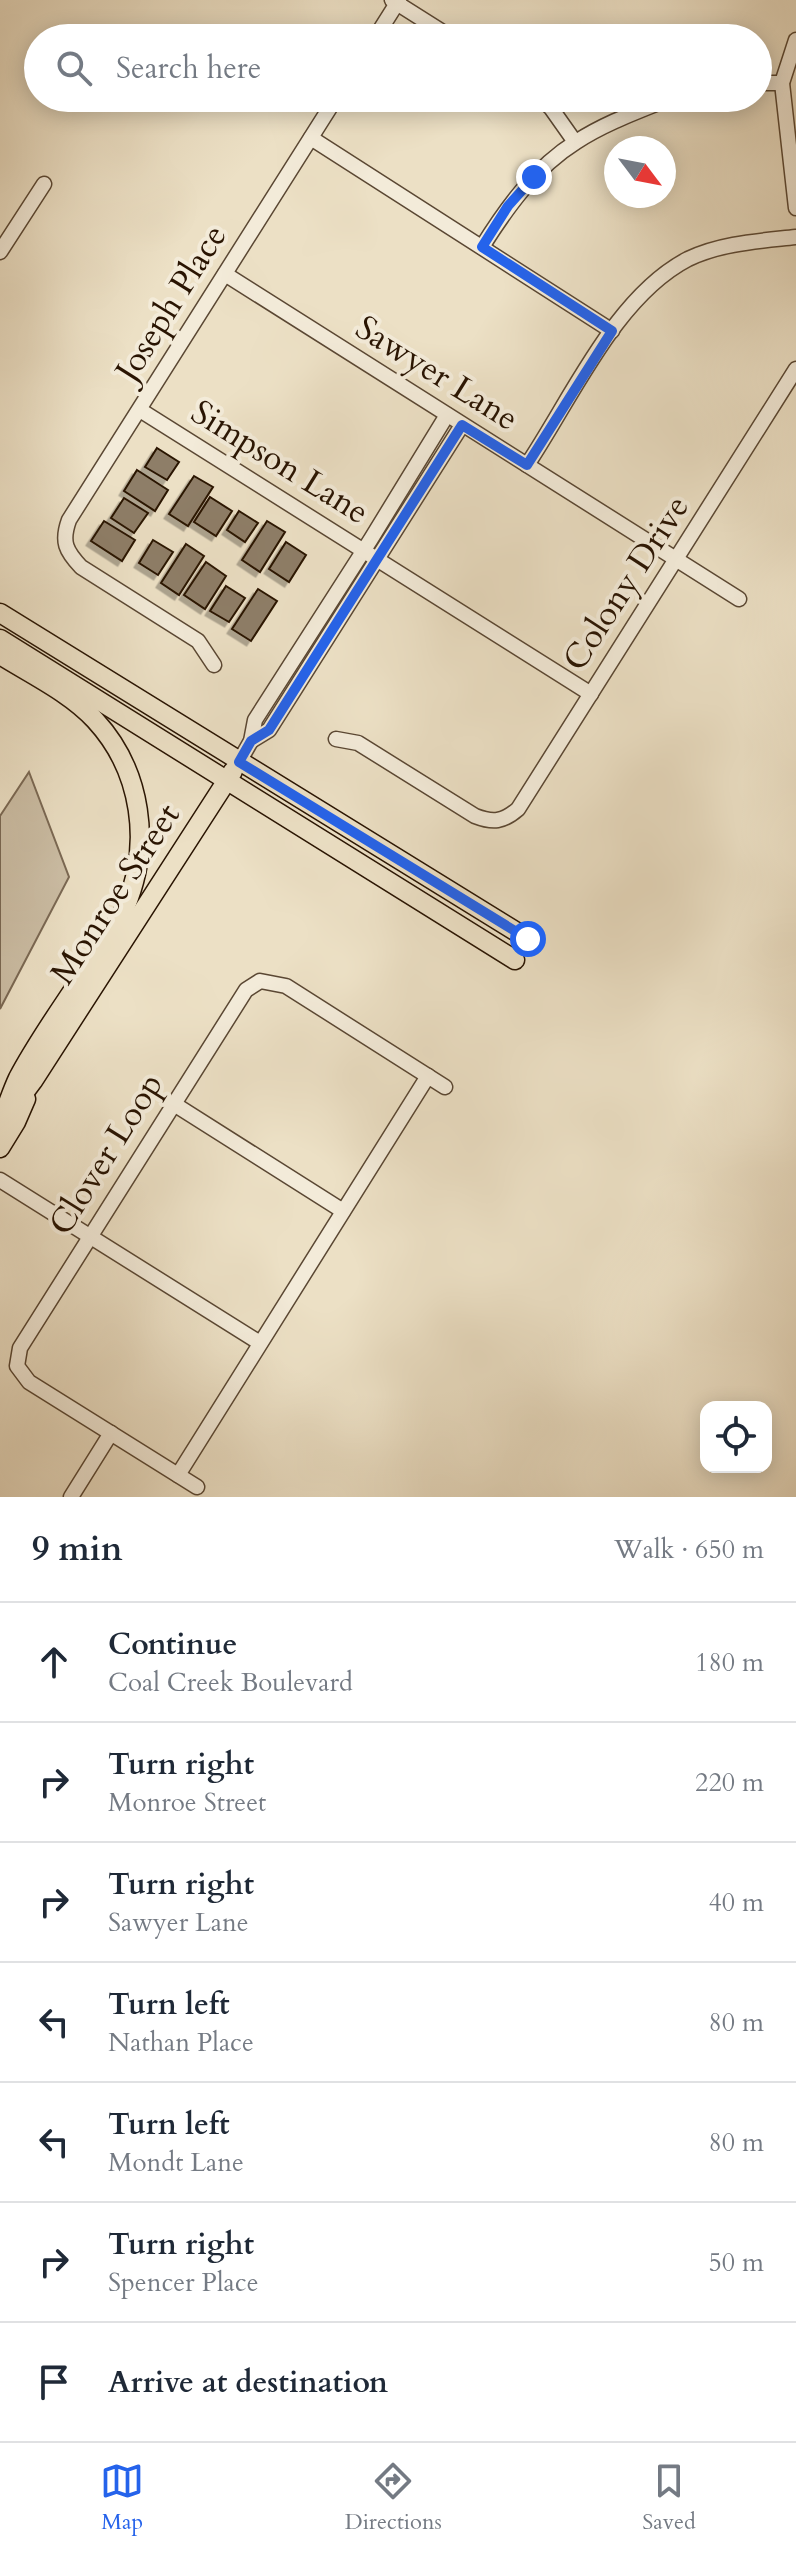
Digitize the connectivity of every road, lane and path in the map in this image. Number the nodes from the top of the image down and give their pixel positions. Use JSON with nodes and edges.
{"nodes":[{"id":1,"x":396,"y":1,"type":"edge"},
{"id":2,"x":383,"y":24,"type":"edge"},
{"id":3,"x":431,"y":24,"type":"edge"},
{"id":4,"x":796,"y":40,"type":"edge"},
{"id":5,"x":772,"y":83,"type":"edge"},
{"id":6,"x":782,"y":83,"type":"junction"},
{"id":7,"x":327,"y":112,"type":"edge"},
{"id":8,"x":554,"y":112,"type":"edge"},
{"id":9,"x":636,"y":112,"type":"edge"},
{"id":10,"x":311,"y":138,"type":"junction"},
{"id":11,"x":575,"y":142,"type":"junction"},
{"id":12,"x":44,"y":184,"type":"dead end"},
{"id":13,"x":796,"y":208,"type":"edge"},
{"id":14,"x":796,"y":237,"type":"edge"},
{"id":15,"x":482,"y":247,"type":"junction"},
{"id":16,"x":0,"y":252,"type":"edge"},
{"id":17,"x":225,"y":274,"type":"junction"},
{"id":18,"x":612,"y":331,"type":"junction"},
{"id":19,"x":796,"y":369,"type":"edge"},
{"id":20,"x":140,"y":410,"type":"junction"},
{"id":21,"x":447,"y":415,"type":"junction"},
{"id":22,"x":462,"y":425,"type":"junction"},
{"id":23,"x":527,"y":465,"type":"junction"},
{"id":24,"x":364,"y":550,"type":"junction"},
{"id":25,"x":378,"y":559,"type":"junction"},
{"id":26,"x":677,"y":560,"type":"junction"},
{"id":27,"x":739,"y":599,"type":"dead end"},
{"id":28,"x":0,"y":613,"type":"edge"},
{"id":29,"x":0,"y":639,"type":"edge"},
{"id":30,"x":0,"y":655,"type":"edge"},
{"id":31,"x":214,"y":665,"type":"dead end"},
{"id":32,"x":591,"y":694,"type":"junction"},
{"id":33,"x":336,"y":739,"type":"dead end"},
{"id":34,"x":251,"y":741,"type":"junction"},
{"id":35,"x":239,"y":762,"type":"junction"},
{"id":36,"x":227,"y":779,"type":"junction"},
{"id":37,"x":528,"y":939,"type":"dead end"},
{"id":38,"x":515,"y":960,"type":"dead end"},
{"id":39,"x":428,"y":1076,"type":"junction"},
{"id":40,"x":33,"y":1081,"type":"junction"},
{"id":41,"x":445,"y":1087,"type":"dead end"},
{"id":42,"x":174,"y":1104,"type":"junction"},
{"id":43,"x":0,"y":1124,"type":"edge"},
{"id":44,"x":0,"y":1148,"type":"edge"},
{"id":45,"x":0,"y":1180,"type":"edge"},
{"id":46,"x":343,"y":1211,"type":"junction"},
{"id":47,"x":89,"y":1236,"type":"junction"},
{"id":48,"x":260,"y":1343,"type":"junction"},
{"id":49,"x":111,"y":1433,"type":"junction"},
{"id":50,"x":178,"y":1475,"type":"junction"},
{"id":51,"x":197,"y":1487,"type":"dead end"},
{"id":52,"x":71,"y":1497,"type":"edge"}],
"edges":[{"from":1,"to":2,"type":"street"},
{"from":1,"to":3,"type":"street"},
{"from":4,"to":6,"type":"street"},
{"from":5,"to":6,"type":"street"},
{"from":6,"to":13,"type":"street"},
{"from":7,"to":10,"type":"street","name":"Joseph Place"},
{"from":8,"to":11,"type":"street"},
{"from":9,"to":11,"type":"street"},
{"from":10,"to":15,"type":"street"},
{"from":10,"to":17,"type":"street","name":"Joseph Place"},
{"from":11,"to":15,"type":"street"},
{"from":12,"to":16,"type":"street"},
{"from":14,"to":18,"type":"street"},
{"from":15,"to":18,"type":"street"},
{"from":17,"to":20,"type":"street","name":"Joseph Place"},
{"from":17,"to":21,"type":"street","name":"Sawyer Lane"},
{"from":18,"to":23,"type":"street"},
{"from":19,"to":26,"type":"street","name":"Colony Drive"},
{"from":20,"to":24,"type":"street","name":"Simpson Lane"},
{"from":20,"to":31,"type":"street","name":"Joseph Place"},
{"from":21,"to":22,"type":"street","name":"Sawyer Lane"},
{"from":21,"to":24,"type":"street","name":"Monroe Street"},
{"from":22,"to":23,"type":"street","name":"Sawyer Lane"},
{"from":22,"to":25,"type":"street","name":"Monroe Street"},
{"from":23,"to":26,"type":"street","name":"Sawyer Lane"},
{"from":24,"to":25,"type":"street","name":"Simpson Lane"},
{"from":24,"to":34,"type":"street","name":"Monroe Street"},
{"from":25,"to":32,"type":"street","name":"Simpson Lane"},
{"from":25,"to":34,"type":"street","name":"Monroe Street"},
{"from":26,"to":27,"type":"street","name":"Sawyer Lane"},
{"from":26,"to":32,"type":"street","name":"Colony Drive"},
{"from":28,"to":35,"type":"main road"},
{"from":29,"to":36,"type":"main road"},
{"from":30,"to":43,"type":"main road"},
{"from":32,"to":33,"type":"street","name":"Colony Drive"},
{"from":34,"to":35,"type":"street","name":"Monroe Street"},
{"from":35,"to":36,"type":"main road","name":"Monroe Street"},
{"from":35,"to":37,"type":"main road"},
{"from":36,"to":38,"type":"main road"},
{"from":36,"to":40,"type":"main road","name":"Monroe Street"},
{"from":39,"to":41,"type":"street","name":"Clover Loop"},
{"from":39,"to":42,"type":"street","name":"Clover Loop"},
{"from":39,"to":46,"type":"street"},
{"from":40,"to":43,"type":"main road","name":"Monroe Street"},
{"from":40,"to":44,"type":"main road","name":"Monroe Street"},
{"from":42,"to":46,"type":"street"},
{"from":42,"to":47,"type":"street","name":"Clover Loop"},
{"from":45,"to":47,"type":"street"},
{"from":46,"to":48,"type":"street"},
{"from":47,"to":48,"type":"street"},
{"from":47,"to":49,"type":"street","name":"Clover Loop"},
{"from":48,"to":50,"type":"street"},
{"from":49,"to":50,"type":"street","name":"Clover Loop"},
{"from":49,"to":52,"type":"street"},
{"from":50,"to":51,"type":"street","name":"Clover Loop"}]}
